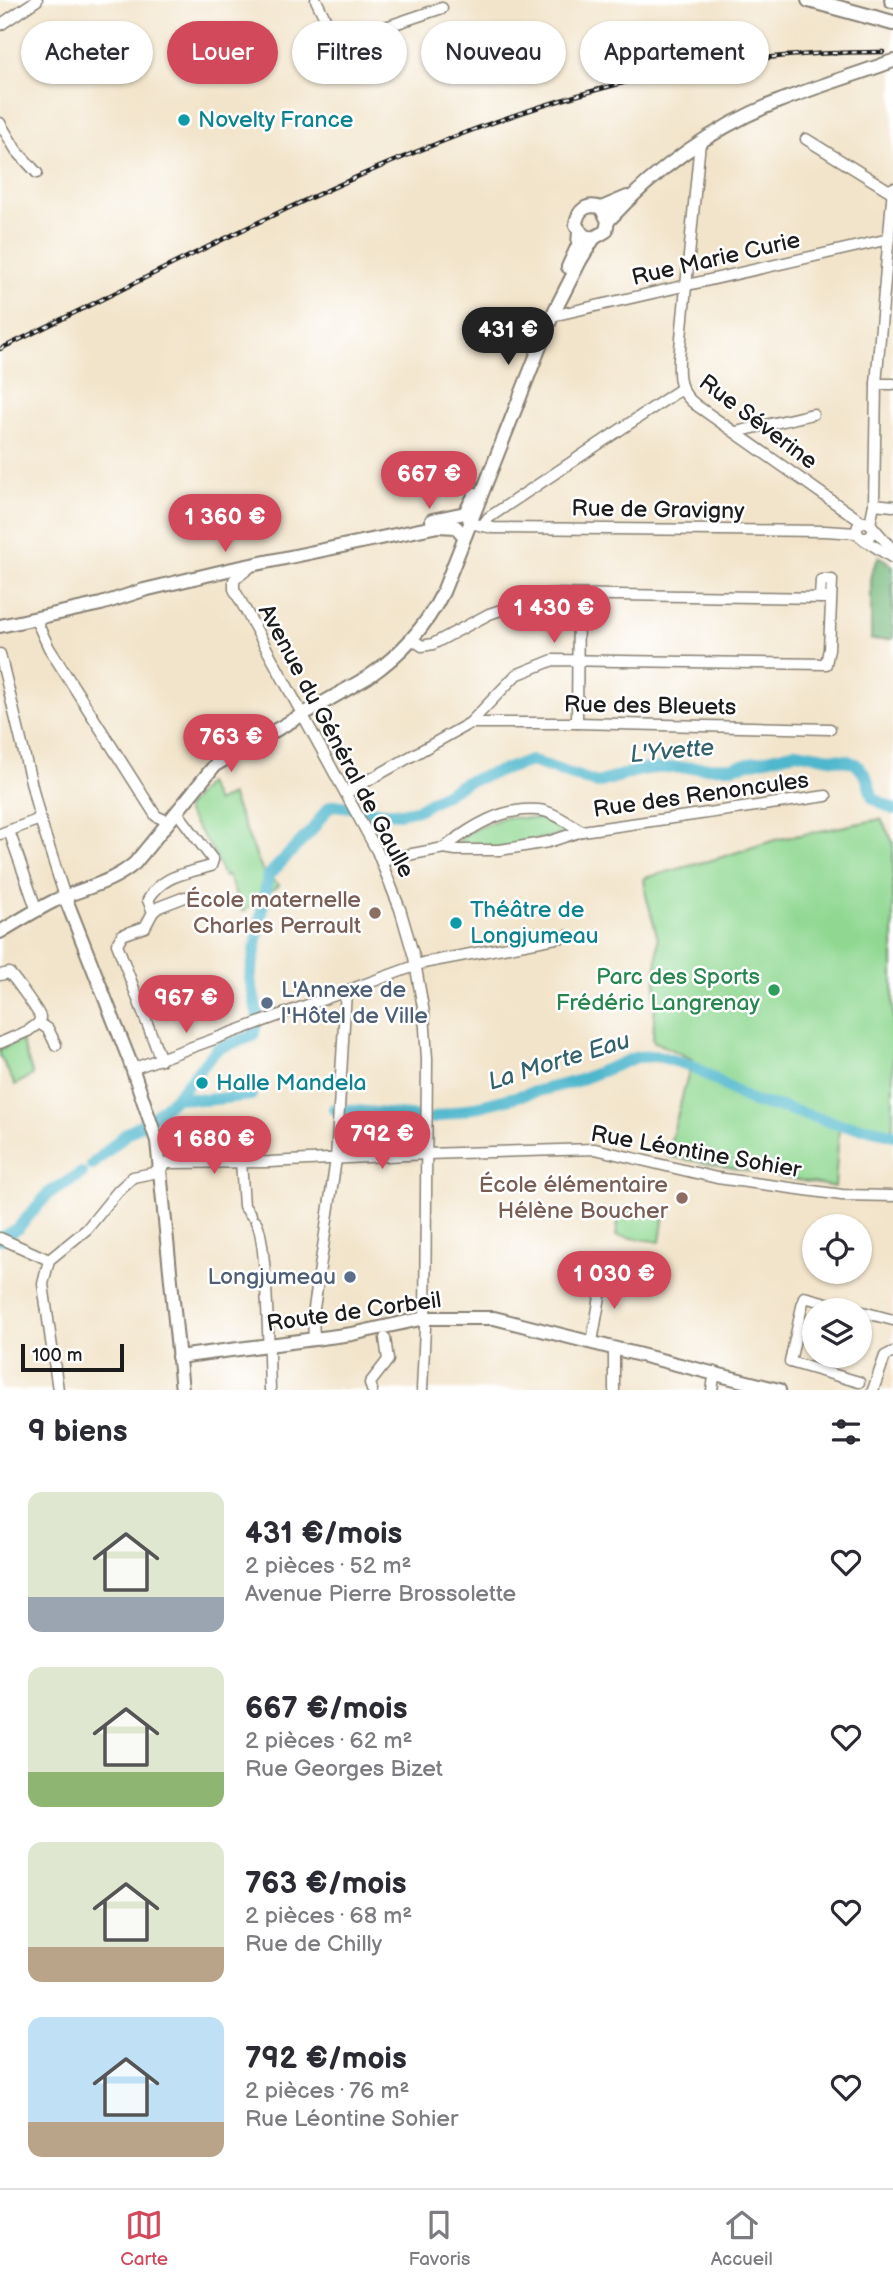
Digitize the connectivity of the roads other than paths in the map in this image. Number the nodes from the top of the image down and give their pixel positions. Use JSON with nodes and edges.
{"nodes":[{"id":1,"x":37,"y":0,"type":"edge"},
{"id":2,"x":316,"y":0,"type":"edge"},
{"id":3,"x":809,"y":0,"type":"edge"},
{"id":4,"x":442,"y":8,"type":"dead end"},
{"id":5,"x":893,"y":23,"type":"edge"},
{"id":6,"x":0,"y":25,"type":"edge"},
{"id":7,"x":893,"y":61,"type":"edge"},
{"id":8,"x":0,"y":123,"type":"edge"},
{"id":9,"x":807,"y":139,"type":"dead end"},
{"id":10,"x":700,"y":142,"type":"junction"},
{"id":11,"x":37,"y":173,"type":"dead end"},
{"id":12,"x":893,"y":188,"type":"edge"},
{"id":13,"x":635,"y":192,"type":"junction"},
{"id":14,"x":892,"y":193,"type":"edge"},
{"id":15,"x":601,"y":208,"type":"junction"},
{"id":16,"x":608,"y":220,"type":"junction"},
{"id":17,"x":579,"y":231,"type":"junction"},
{"id":18,"x":594,"y":238,"type":"junction"},
{"id":19,"x":888,"y":239,"type":"junction"},
{"id":20,"x":686,"y":286,"type":"junction"},
{"id":21,"x":552,"y":316,"type":"junction"},
{"id":22,"x":876,"y":384,"type":"junction"},
{"id":23,"x":893,"y":384,"type":"edge"},
{"id":24,"x":681,"y":389,"type":"junction"},
{"id":25,"x":813,"y":414,"type":"dead end"},
{"id":26,"x":736,"y":432,"type":"junction"},
{"id":27,"x":874,"y":505,"type":"junction"},
{"id":28,"x":893,"y":506,"type":"edge"},
{"id":29,"x":472,"y":520,"type":"junction"},
{"id":30,"x":868,"y":524,"type":"junction"},
{"id":31,"x":464,"y":536,"type":"junction"},
{"id":32,"x":860,"y":536,"type":"junction"},
{"id":33,"x":377,"y":538,"type":"junction"},
{"id":34,"x":893,"y":550,"type":"edge"},
{"id":35,"x":893,"y":558,"type":"edge"},
{"id":36,"x":252,"y":565,"type":"junction"},
{"id":37,"x":578,"y":595,"type":"junction"},
{"id":38,"x":35,"y":618,"type":"junction"},
{"id":39,"x":0,"y":626,"type":"edge"},
{"id":40,"x":412,"y":639,"type":"junction"},
{"id":41,"x":0,"y":654,"type":"edge"},
{"id":42,"x":579,"y":659,"type":"junction"},
{"id":43,"x":302,"y":714,"type":"junction"},
{"id":44,"x":470,"y":723,"type":"junction"},
{"id":45,"x":578,"y":723,"type":"junction"},
{"id":46,"x":830,"y":729,"type":"dead end"},
{"id":47,"x":345,"y":793,"type":"junction"},
{"id":48,"x":826,"y":796,"type":"dead end"},
{"id":49,"x":40,"y":819,"type":"junction"},
{"id":50,"x":177,"y":819,"type":"junction"},
{"id":51,"x":582,"y":831,"type":"junction"},
{"id":52,"x":5,"y":832,"type":"edge"},
{"id":53,"x":444,"y":848,"type":"junction"},
{"id":54,"x":381,"y":860,"type":"junction"},
{"id":55,"x":65,"y":897,"type":"junction"},
{"id":56,"x":185,"y":897,"type":"dead end"},
{"id":57,"x":37,"y":911,"type":"junction"},
{"id":58,"x":153,"y":912,"type":"junction"},
{"id":59,"x":0,"y":932,"type":"edge"},
{"id":60,"x":566,"y":936,"type":"dead end"},
{"id":61,"x":415,"y":966,"type":"junction"},
{"id":62,"x":0,"y":975,"type":"edge"},
{"id":63,"x":346,"y":991,"type":"junction"},
{"id":64,"x":39,"y":1023,"type":"junction"},
{"id":65,"x":0,"y":1043,"type":"edge"},
{"id":66,"x":56,"y":1045,"type":"dead end"},
{"id":67,"x":161,"y":1060,"type":"junction"},
{"id":68,"x":132,"y":1069,"type":"junction"},
{"id":69,"x":426,"y":1154,"type":"junction"},
{"id":70,"x":336,"y":1159,"type":"junction"},
{"id":71,"x":241,"y":1161,"type":"junction"},
{"id":72,"x":159,"y":1170,"type":"junction"},
{"id":73,"x":893,"y":1196,"type":"edge"},
{"id":74,"x":4,"y":1240,"type":"edge"},
{"id":75,"x":48,"y":1260,"type":"junction"},
{"id":76,"x":604,"y":1274,"type":"dead end"},
{"id":77,"x":802,"y":1306,"type":"edge"},
{"id":78,"x":872,"y":1315,"type":"edge"},
{"id":79,"x":425,"y":1318,"type":"junction"},
{"id":80,"x":893,"y":1320,"type":"edge"},
{"id":81,"x":385,"y":1338,"type":"dead end"},
{"id":82,"x":314,"y":1340,"type":"junction"},
{"id":83,"x":592,"y":1342,"type":"junction"},
{"id":84,"x":268,"y":1346,"type":"junction"},
{"id":85,"x":614,"y":1348,"type":"junction"},
{"id":86,"x":893,"y":1352,"type":"edge"},
{"id":87,"x":178,"y":1357,"type":"junction"},
{"id":88,"x":802,"y":1365,"type":"edge"},
{"id":89,"x":811,"y":1368,"type":"edge"},
{"id":90,"x":715,"y":1372,"type":"junction"},
{"id":91,"x":859,"y":1382,"type":"dead end"},
{"id":92,"x":757,"y":1387,"type":"edge"},
{"id":93,"x":58,"y":1390,"type":"edge"},
{"id":94,"x":181,"y":1390,"type":"edge"},
{"id":95,"x":270,"y":1390,"type":"edge"},
{"id":96,"x":372,"y":1390,"type":"edge"},
{"id":97,"x":422,"y":1390,"type":"edge"},
{"id":98,"x":614,"y":1390,"type":"edge"},
{"id":99,"x":712,"y":1390,"type":"edge"},
{"id":100,"x":779,"y":1390,"type":"edge"},
{"id":101,"x":873,"y":1390,"type":"edge"}],
"edges":[{"from":1,"to":6,"type":"street"},
{"from":2,"to":4,"type":"street"},
{"from":3,"to":5,"type":"highway"},
{"from":7,"to":10,"type":"main road"},
{"from":8,"to":11,"type":"street"},
{"from":9,"to":14,"type":"street"},
{"from":10,"to":13,"type":"main road"},
{"from":10,"to":20,"type":"street","name":"Rue Séverine"},
{"from":12,"to":14,"type":"street"},
{"from":13,"to":15,"type":"main road"},
{"from":13,"to":16,"type":"main road"},
{"from":14,"to":19,"type":"street"},
{"from":15,"to":16,"type":"main road"},
{"from":15,"to":17,"type":"main road"},
{"from":16,"to":18,"type":"main road"},
{"from":17,"to":18,"type":"main road"},
{"from":17,"to":29,"type":"main road"},
{"from":18,"to":21,"type":"main road"},
{"from":19,"to":20,"type":"street","name":"Rue Marie Curie"},
{"from":19,"to":22,"type":"street"},
{"from":20,"to":21,"type":"street","name":"Rue Marie Curie"},
{"from":20,"to":24,"type":"street","name":"Rue Séverine"},
{"from":21,"to":29,"type":"main road"},
{"from":22,"to":23,"type":"street"},
{"from":22,"to":27,"type":"street"},
{"from":24,"to":26,"type":"street","name":"Rue Séverine"},
{"from":24,"to":29,"type":"street"},
{"from":25,"to":26,"type":"street"},
{"from":26,"to":30,"type":"street","name":"Rue Séverine"},
{"from":27,"to":28,"type":"street"},
{"from":27,"to":30,"type":"street"},
{"from":29,"to":31,"type":"main road"},
{"from":29,"to":32,"type":"street","name":"Rue de Gravigny"},
{"from":29,"to":33,"type":"main road"},
{"from":30,"to":32,"type":"street"},
{"from":30,"to":32,"type":"street"},
{"from":30,"to":34,"type":"street"},
{"from":31,"to":33,"type":"main road"},
{"from":31,"to":40,"type":"main road"},
{"from":32,"to":35,"type":"street"},
{"from":33,"to":36,"type":"main road"},
{"from":36,"to":38,"type":"main road"},
{"from":36,"to":43,"type":"street","name":"Avenue du Général de Gaulle"},
{"from":37,"to":40,"type":"street"},
{"from":37,"to":42,"type":"street"},
{"from":37,"to":42,"type":"street"},
{"from":38,"to":39,"type":"main road"},
{"from":38,"to":50,"type":"street"},
{"from":40,"to":43,"type":"main road"},
{"from":41,"to":49,"type":"street"},
{"from":42,"to":44,"type":"street"},
{"from":42,"to":45,"type":"street"},
{"from":43,"to":47,"type":"street","name":"Avenue du Général de Gaulle"},
{"from":43,"to":50,"type":"main road"},
{"from":44,"to":45,"type":"street","name":"Rue des Bleuets"},
{"from":44,"to":47,"type":"street"},
{"from":45,"to":46,"type":"street","name":"Rue des Bleuets"},
{"from":47,"to":54,"type":"street","name":"Avenue du Général de Gaulle"},
{"from":48,"to":51,"type":"street","name":"Rue des Renoncules"},
{"from":49,"to":52,"type":"street"},
{"from":49,"to":55,"type":"street"},
{"from":50,"to":55,"type":"main road"},
{"from":50,"to":58,"type":"street"},
{"from":51,"to":53,"type":"street","name":"Rue des Renoncules"},
{"from":51,"to":53,"type":"street","name":"Rue des Renoncules"},
{"from":52,"to":57,"type":"street"},
{"from":53,"to":54,"type":"street","name":"Rue des Renoncules"},
{"from":54,"to":61,"type":"street","name":"Avenue du Général de Gaulle"},
{"from":55,"to":57,"type":"main road"},
{"from":55,"to":68,"type":"main road"},
{"from":56,"to":58,"type":"street"},
{"from":57,"to":59,"type":"main road"},
{"from":58,"to":67,"type":"street"},
{"from":60,"to":61,"type":"street"},
{"from":61,"to":63,"type":"street"},
{"from":61,"to":69,"type":"street","name":"Avenue du Général de Gaulle"},
{"from":62,"to":64,"type":"street"},
{"from":63,"to":67,"type":"street"},
{"from":63,"to":70,"type":"street"},
{"from":64,"to":65,"type":"street"},
{"from":64,"to":66,"type":"street"},
{"from":67,"to":68,"type":"street"},
{"from":68,"to":72,"type":"main road"},
{"from":69,"to":70,"type":"street","name":"Rue Léontine Sohier"},
{"from":69,"to":73,"type":"street","name":"Rue Léontine Sohier"},
{"from":69,"to":79,"type":"street","name":"Avenue du Général de Gaulle"},
{"from":70,"to":71,"type":"street","name":"Rue Léontine Sohier"},
{"from":70,"to":82,"type":"street"},
{"from":71,"to":72,"type":"street","name":"Rue Léontine Sohier"},
{"from":71,"to":84,"type":"street"},
{"from":72,"to":75,"type":"street","name":"Rue Léontine Sohier"},
{"from":72,"to":87,"type":"main road"},
{"from":74,"to":75,"type":"street"},
{"from":75,"to":93,"type":"street"},
{"from":76,"to":83,"type":"street"},
{"from":77,"to":88,"type":"street"},
{"from":78,"to":80,"type":"street"},
{"from":79,"to":82,"type":"main road","name":"Route de Corbeil"},
{"from":79,"to":83,"type":"main road","name":"Route de Corbeil"},
{"from":79,"to":97,"type":"street","name":"Avenue du Général de Gaulle"},
{"from":81,"to":96,"type":"street"},
{"from":82,"to":84,"type":"main road","name":"Route de Corbeil"},
{"from":83,"to":85,"type":"main road","name":"Route de Corbeil"},
{"from":84,"to":87,"type":"main road","name":"Route de Corbeil"},
{"from":84,"to":95,"type":"street"},
{"from":85,"to":90,"type":"main road","name":"Route de Corbeil"},
{"from":85,"to":98,"type":"street"},
{"from":86,"to":101,"type":"street"},
{"from":87,"to":94,"type":"main road"},
{"from":89,"to":91,"type":"street"},
{"from":90,"to":92,"type":"main road","name":"Route de Corbeil"},
{"from":90,"to":99,"type":"street"},
{"from":92,"to":100,"type":"main road","name":"Route de Corbeil"}]}
